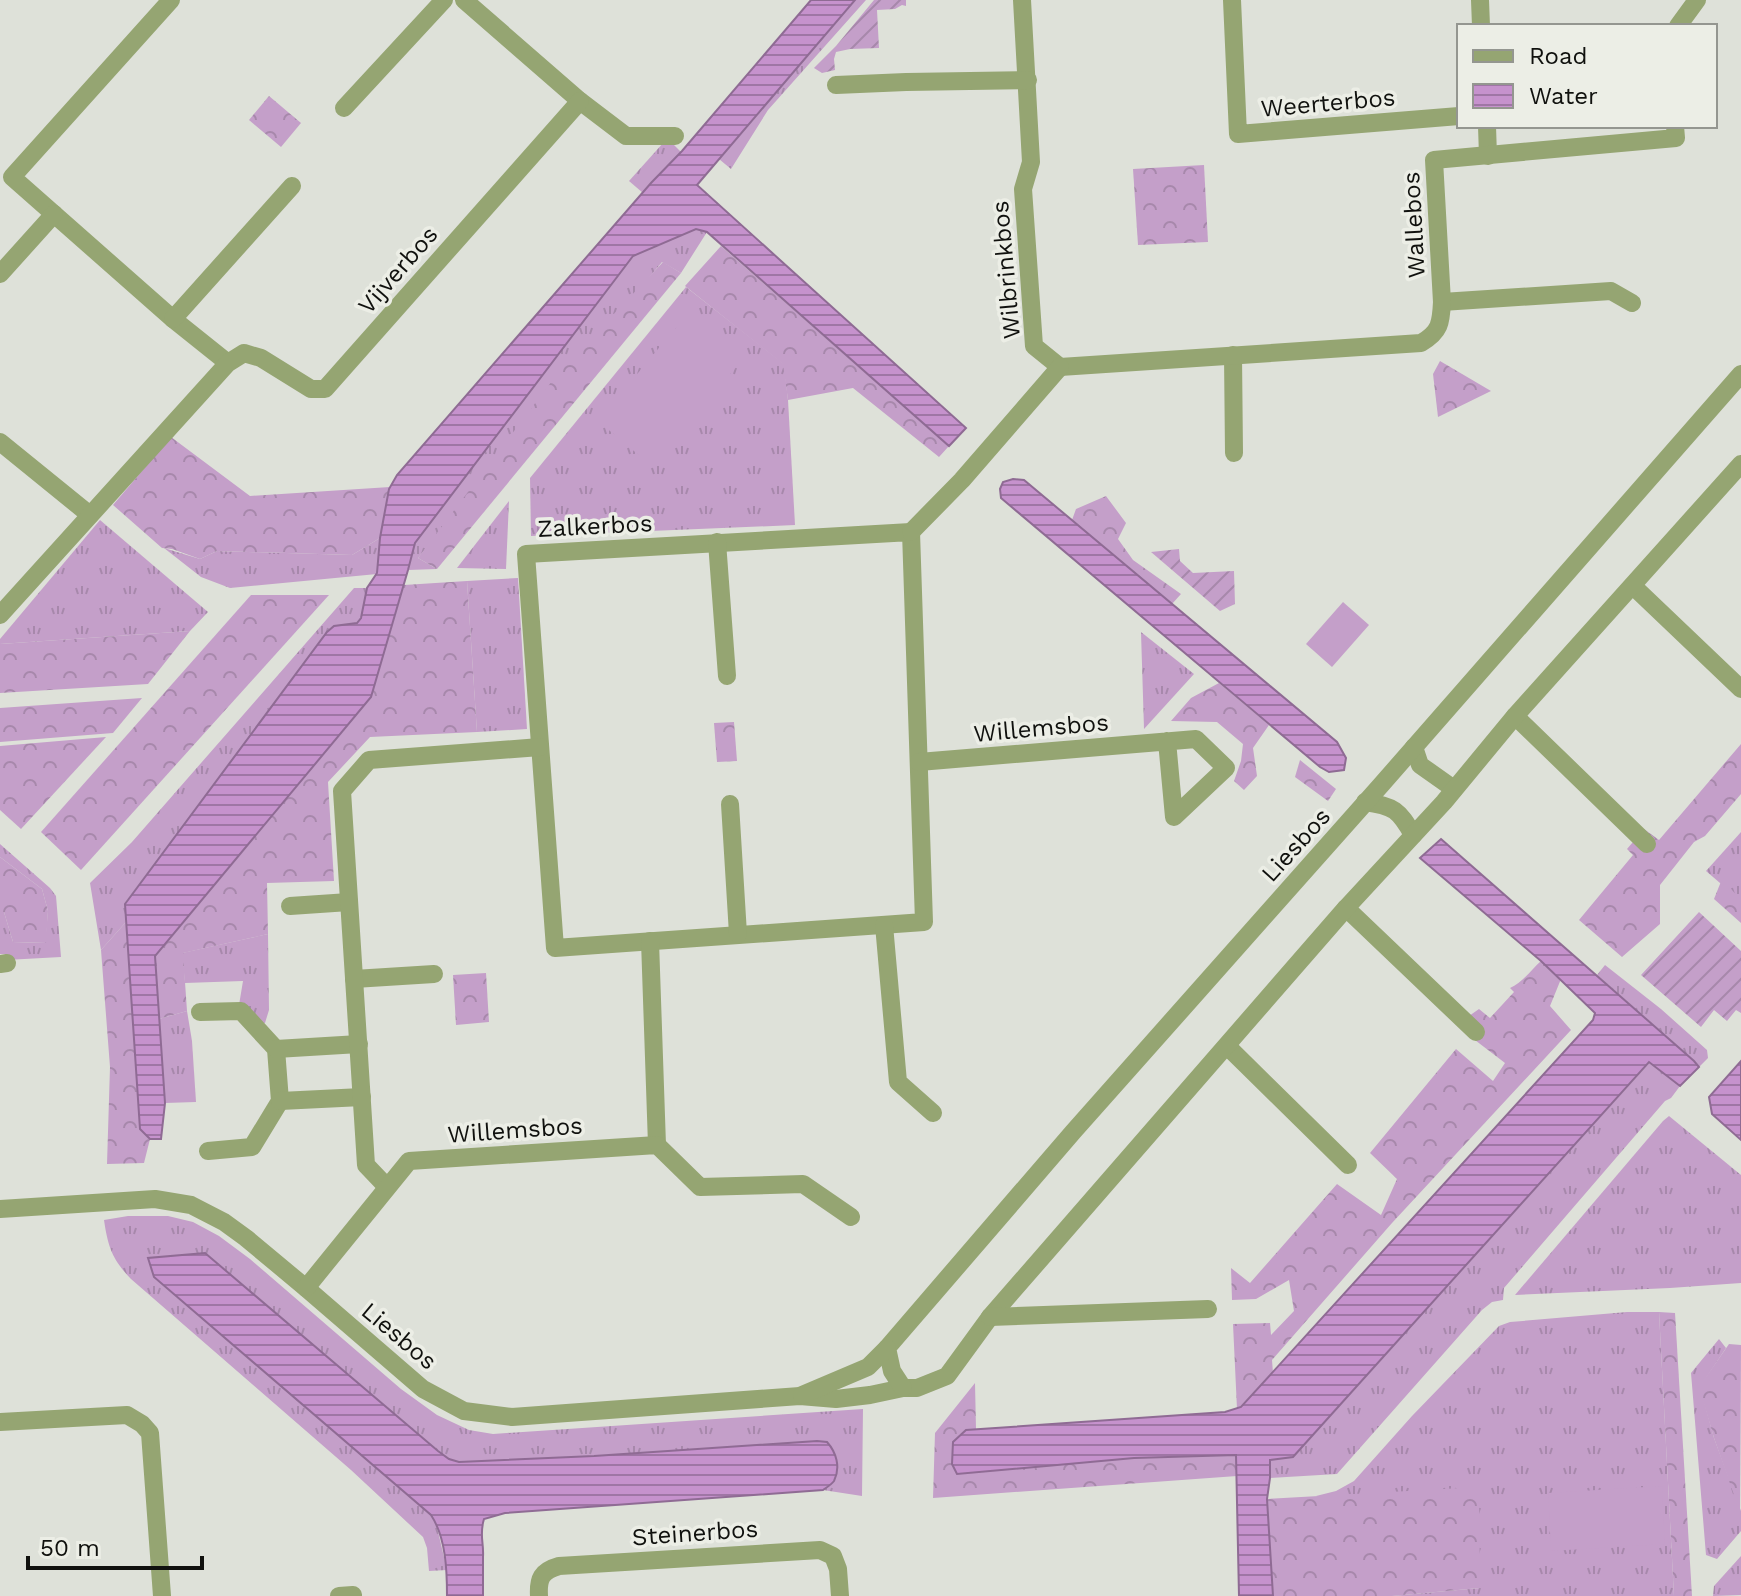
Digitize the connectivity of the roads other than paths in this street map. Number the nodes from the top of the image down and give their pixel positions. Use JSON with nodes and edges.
{"nodes":[{"id":1,"x":171,"y":0,"type":"edge"},
{"id":2,"x":444,"y":0,"type":"edge"},
{"id":3,"x":464,"y":0,"type":"edge"},
{"id":4,"x":1022,"y":0,"type":"edge"},
{"id":5,"x":1232,"y":0,"type":"edge"},
{"id":6,"x":1480,"y":0,"type":"edge"},
{"id":7,"x":1697,"y":0,"type":"edge"},
{"id":8,"x":1481,"y":24,"type":"edge"},
{"id":9,"x":1679,"y":24,"type":"edge"},
{"id":10,"x":1028,"y":80,"type":"junction"},
{"id":11,"x":836,"y":85,"type":"dead end"},
{"id":12,"x":580,"y":101,"type":"junction"},
{"id":13,"x":344,"y":108,"type":"dead end"},
{"id":14,"x":1457,"y":116,"type":"edge"},
{"id":15,"x":1487,"y":128,"type":"edge"},
{"id":16,"x":1675,"y":128,"type":"edge"},
{"id":17,"x":675,"y":136,"type":"dead end"},
{"id":18,"x":1488,"y":156,"type":"junction"},
{"id":19,"x":6,"y":184,"type":"edge"},
{"id":20,"x":292,"y":186,"type":"dead end"},
{"id":21,"x":54,"y":214,"type":"junction"},
{"id":22,"x":0,"y":274,"type":"edge"},
{"id":23,"x":1442,"y":302,"type":"junction"},
{"id":24,"x":1632,"y":303,"type":"dead end"},
{"id":25,"x":173,"y":319,"type":"junction"},
{"id":26,"x":1233,"y":355,"type":"junction"},
{"id":27,"x":228,"y":363,"type":"junction"},
{"id":28,"x":1060,"y":367,"type":"junction"},
{"id":29,"x":1741,"y":374,"type":"edge"},
{"id":30,"x":0,"y":442,"type":"edge"},
{"id":31,"x":1234,"y":453,"type":"dead end"},
{"id":32,"x":1741,"y":464,"type":"edge"},
{"id":33,"x":90,"y":515,"type":"junction"},
{"id":34,"x":911,"y":532,"type":"junction"},
{"id":35,"x":717,"y":542,"type":"junction"},
{"id":36,"x":1633,"y":586,"type":"junction"},
{"id":37,"x":0,"y":615,"type":"edge"},
{"id":38,"x":727,"y":676,"type":"dead end"},
{"id":39,"x":1741,"y":689,"type":"edge"},
{"id":40,"x":1515,"y":716,"type":"junction"},
{"id":41,"x":1167,"y":741,"type":"dead end"},
{"id":42,"x":540,"y":747,"type":"junction"},
{"id":43,"x":1414,"y":747,"type":"junction"},
{"id":44,"x":919,"y":762,"type":"junction"},
{"id":45,"x":1454,"y":789,"type":"junction"},
{"id":46,"x":1365,"y":802,"type":"junction"},
{"id":47,"x":730,"y":804,"type":"dead end"},
{"id":48,"x":1413,"y":835,"type":"junction"},
{"id":49,"x":1647,"y":844,"type":"dead end"},
{"id":50,"x":349,"y":902,"type":"junction"},
{"id":51,"x":290,"y":906,"type":"dead end"},
{"id":52,"x":1346,"y":908,"type":"junction"},
{"id":53,"x":884,"y":925,"type":"junction"},
{"id":54,"x":738,"y":934,"type":"junction"},
{"id":55,"x":650,"y":941,"type":"junction"},
{"id":56,"x":434,"y":974,"type":"dead end"},
{"id":57,"x":354,"y":979,"type":"junction"},
{"id":58,"x":200,"y":1012,"type":"dead end"},
{"id":59,"x":1476,"y":1032,"type":"dead end"},
{"id":60,"x":359,"y":1044,"type":"junction"},
{"id":61,"x":1227,"y":1046,"type":"junction"},
{"id":62,"x":276,"y":1049,"type":"junction"},
{"id":63,"x":362,"y":1097,"type":"junction"},
{"id":64,"x":280,"y":1101,"type":"junction"},
{"id":65,"x":933,"y":1113,"type":"dead end"},
{"id":66,"x":657,"y":1145,"type":"junction"},
{"id":67,"x":208,"y":1151,"type":"dead end"},
{"id":68,"x":1348,"y":1165,"type":"dead end"},
{"id":69,"x":387,"y":1187,"type":"junction"},
{"id":70,"x":0,"y":1209,"type":"edge"},
{"id":71,"x":851,"y":1217,"type":"dead end"},
{"id":72,"x":306,"y":1288,"type":"junction"},
{"id":73,"x":1208,"y":1309,"type":"dead end"},
{"id":74,"x":990,"y":1317,"type":"junction"},
{"id":75,"x":887,"y":1348,"type":"junction"},
{"id":76,"x":903,"y":1388,"type":"junction"},
{"id":77,"x":800,"y":1396,"type":"junction"},
{"id":78,"x":0,"y":1422,"type":"edge"},
{"id":79,"x":353,"y":1595,"type":"edge"},
{"id":80,"x":162,"y":1596,"type":"edge"},
{"id":81,"x":339,"y":1596,"type":"edge"},
{"id":82,"x":539,"y":1596,"type":"edge"},
{"id":83,"x":840,"y":1596,"type":"edge"}],
"edges":[{"from":1,"to":19,"type":"street"},
{"from":2,"to":13,"type":"street"},
{"from":3,"to":12,"type":"street"},
{"from":4,"to":10,"type":"street","name":"Wilbrinkbos"},
{"from":5,"to":14,"type":"street","name":"Weerterbos"},
{"from":6,"to":8,"type":"street"},
{"from":7,"to":9,"type":"street"},
{"from":10,"to":11,"type":"street"},
{"from":10,"to":28,"type":"street","name":"Wilbrinkbos"},
{"from":12,"to":17,"type":"street"},
{"from":12,"to":27,"type":"street","name":"Vijverbos"},
{"from":15,"to":18,"type":"street"},
{"from":16,"to":18,"type":"street","name":"Wallebos"},
{"from":18,"to":23,"type":"street","name":"Wallebos"},
{"from":19,"to":21,"type":"street"},
{"from":20,"to":25,"type":"street"},
{"from":21,"to":22,"type":"street"},
{"from":21,"to":25,"type":"street"},
{"from":23,"to":24,"type":"street","name":"Wallebos"},
{"from":23,"to":26,"type":"street","name":"Wallebos"},
{"from":25,"to":27,"type":"street"},
{"from":26,"to":28,"type":"street","name":"Wallebos"},
{"from":26,"to":31,"type":"street"},
{"from":27,"to":33,"type":"street"},
{"from":28,"to":34,"type":"street"},
{"from":29,"to":43,"type":"street","name":"Liesbos"},
{"from":30,"to":33,"type":"street"},
{"from":32,"to":36,"type":"street","name":"Liesbos"},
{"from":33,"to":37,"type":"street"},
{"from":34,"to":35,"type":"street","name":"Zalkerbos"},
{"from":34,"to":44,"type":"street"},
{"from":35,"to":38,"type":"street"},
{"from":35,"to":42,"type":"street","name":"Zalkerbos"},
{"from":36,"to":39,"type":"street"},
{"from":36,"to":40,"type":"street","name":"Liesbos"},
{"from":40,"to":45,"type":"street","name":"Liesbos"},
{"from":40,"to":49,"type":"street"},
{"from":41,"to":44,"type":"street","name":"Willemsbos"},
{"from":42,"to":50,"type":"street"},
{"from":42,"to":55,"type":"street","name":"Zalkerbos"},
{"from":43,"to":45,"type":"street"},
{"from":43,"to":46,"type":"street","name":"Liesbos"},
{"from":44,"to":53,"type":"street"},
{"from":45,"to":48,"type":"street","name":"Liesbos"},
{"from":46,"to":48,"type":"street"},
{"from":46,"to":75,"type":"street","name":"Liesbos"},
{"from":47,"to":54,"type":"street"},
{"from":48,"to":52,"type":"street","name":"Liesbos"},
{"from":50,"to":51,"type":"street"},
{"from":50,"to":57,"type":"street"},
{"from":52,"to":59,"type":"street"},
{"from":52,"to":61,"type":"street","name":"Liesbos"},
{"from":53,"to":54,"type":"street"},
{"from":53,"to":65,"type":"street"},
{"from":54,"to":55,"type":"street"},
{"from":55,"to":66,"type":"street"},
{"from":56,"to":57,"type":"street"},
{"from":57,"to":60,"type":"street"},
{"from":58,"to":62,"type":"street"},
{"from":60,"to":62,"type":"street"},
{"from":60,"to":63,"type":"street"},
{"from":61,"to":68,"type":"street"},
{"from":61,"to":74,"type":"street","name":"Liesbos"},
{"from":62,"to":64,"type":"street"},
{"from":63,"to":64,"type":"street"},
{"from":63,"to":69,"type":"street"},
{"from":64,"to":67,"type":"street"},
{"from":66,"to":69,"type":"street","name":"Willemsbos"},
{"from":66,"to":71,"type":"street"},
{"from":69,"to":72,"type":"street","name":"Willemsbos"},
{"from":70,"to":72,"type":"street","name":"Liesbos"},
{"from":72,"to":77,"type":"street","name":"Liesbos"},
{"from":73,"to":74,"type":"street"},
{"from":74,"to":76,"type":"street","name":"Liesbos"},
{"from":75,"to":76,"type":"street"},
{"from":75,"to":77,"type":"street","name":"Liesbos"},
{"from":76,"to":77,"type":"street","name":"Liesbos"},
{"from":78,"to":80,"type":"street"},
{"from":79,"to":81,"type":"street"},
{"from":82,"to":83,"type":"street","name":"Steinerbos"}]}
